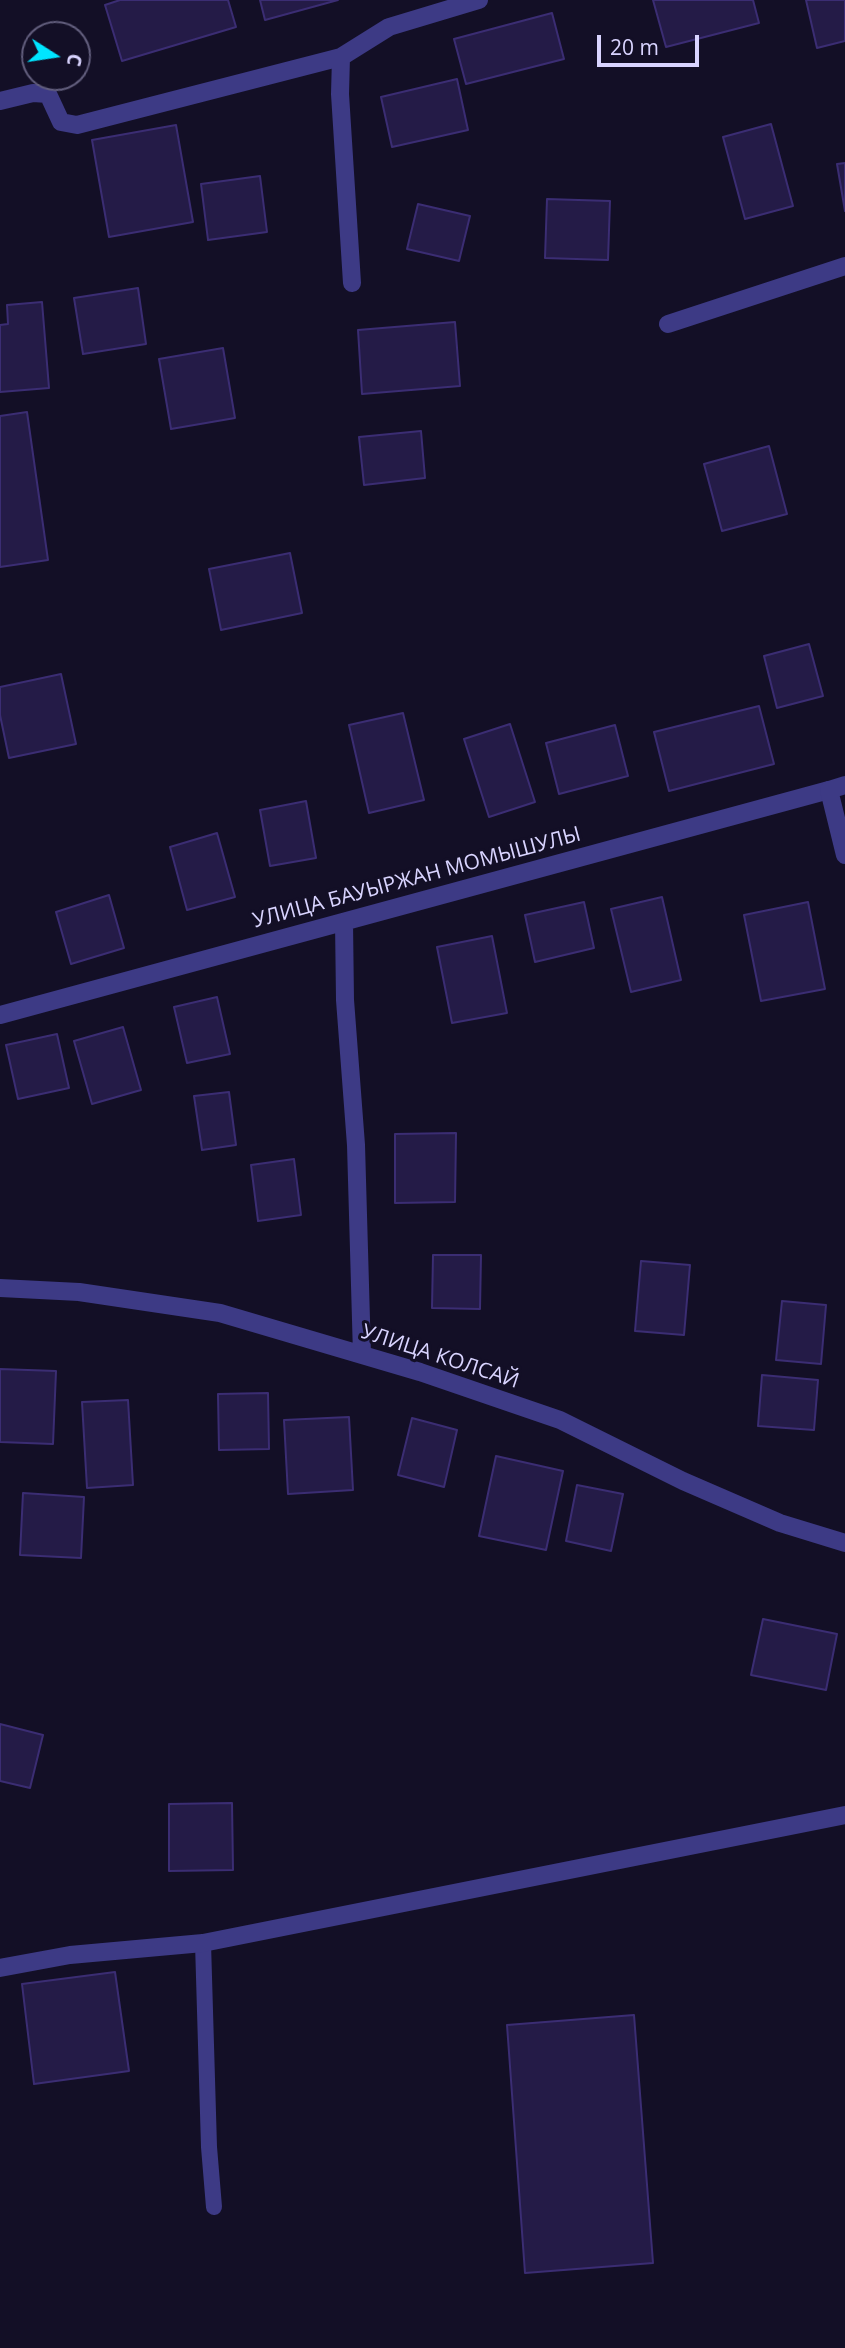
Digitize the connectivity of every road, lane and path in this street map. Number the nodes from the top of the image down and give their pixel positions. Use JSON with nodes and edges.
{"nodes":[{"id":1,"x":479,"y":0,"type":"edge"},
{"id":2,"x":341,"y":57,"type":"junction"},
{"id":3,"x":0,"y":101,"type":"edge"},
{"id":4,"x":845,"y":266,"type":"edge"},
{"id":5,"x":352,"y":283,"type":"dead end"},
{"id":6,"x":668,"y":324,"type":"dead end"},
{"id":7,"x":837,"y":788,"type":"edge"},
{"id":8,"x":845,"y":855,"type":"edge"},
{"id":9,"x":344,"y":922,"type":"junction"},
{"id":10,"x":0,"y":1015,"type":"edge"},
{"id":11,"x":0,"y":1288,"type":"edge"},
{"id":12,"x":362,"y":1355,"type":"junction"},
{"id":13,"x":845,"y":1543,"type":"edge"},
{"id":14,"x":845,"y":1815,"type":"edge"},
{"id":15,"x":203,"y":1942,"type":"junction"},
{"id":16,"x":0,"y":1968,"type":"edge"},
{"id":17,"x":214,"y":2207,"type":"dead end"}],
"edges":[{"from":1,"to":2,"type":"street"},
{"from":2,"to":3,"type":"street"},
{"from":2,"to":5,"type":"street"},
{"from":4,"to":6,"type":"street"},
{"from":7,"to":8,"type":"street"},
{"from":7,"to":9,"type":"street","name":"УЛИЦА БАУЫРЖАН МОМЫШУЛЫ"},
{"from":9,"to":10,"type":"street","name":"УЛИЦА БАУЫРЖАН МОМЫШУЛЫ"},
{"from":9,"to":12,"type":"street"},
{"from":11,"to":12,"type":"street","name":"УЛИЦА КОЛСАЙ"},
{"from":12,"to":13,"type":"street","name":"УЛИЦА КОЛСАЙ"},
{"from":14,"to":15,"type":"street"},
{"from":15,"to":16,"type":"street"},
{"from":15,"to":17,"type":"lane"}]}
